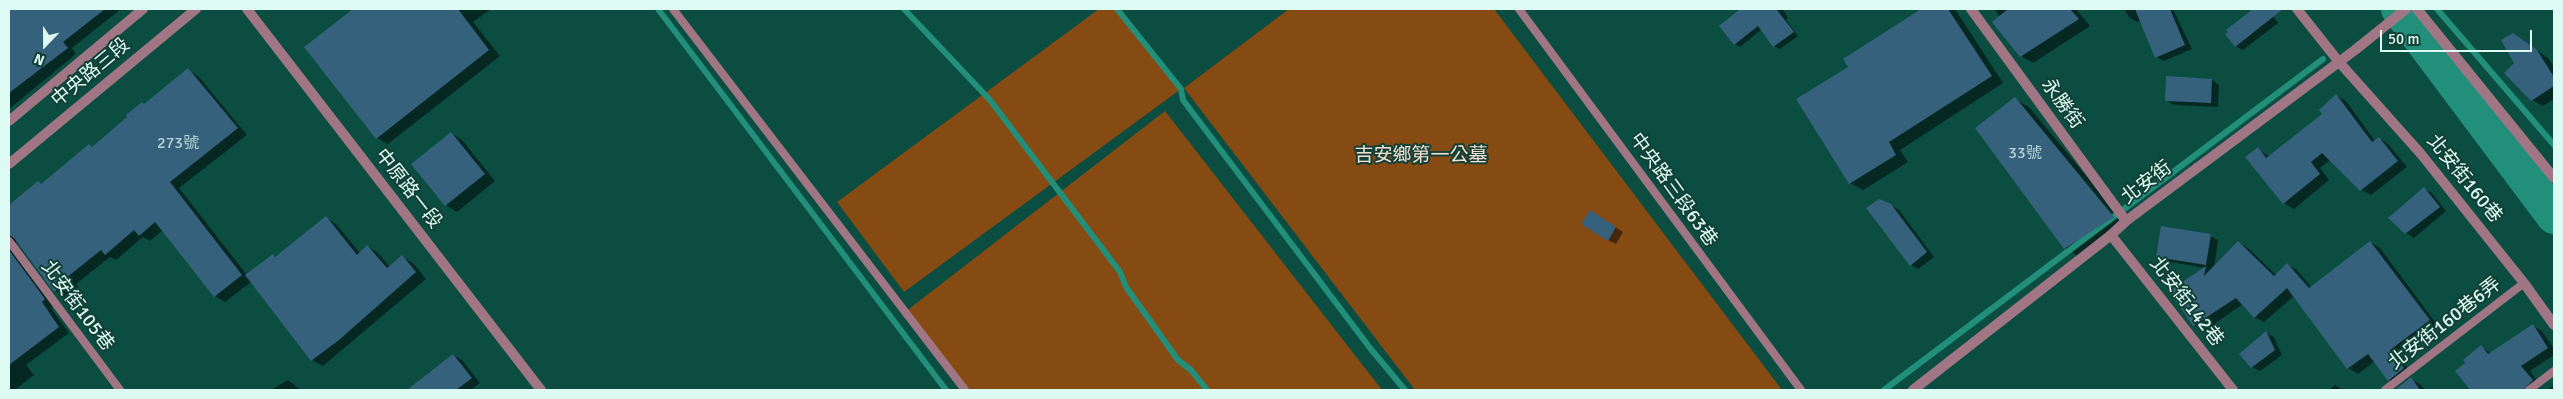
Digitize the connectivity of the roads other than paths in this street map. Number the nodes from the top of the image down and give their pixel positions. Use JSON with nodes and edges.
{"nodes":[{"id":1,"x":143,"y":9,"type":"edge"},
{"id":2,"x":196,"y":9,"type":"edge"},
{"id":3,"x":247,"y":9,"type":"edge"},
{"id":4,"x":673,"y":9,"type":"edge"},
{"id":5,"x":1520,"y":9,"type":"edge"},
{"id":6,"x":1970,"y":9,"type":"edge"},
{"id":7,"x":2297,"y":9,"type":"edge"},
{"id":8,"x":2406,"y":9,"type":"edge"},
{"id":9,"x":2417,"y":9,"type":"edge"},
{"id":10,"x":2339,"y":62,"type":"junction"},
{"id":11,"x":9,"y":121,"type":"edge"},
{"id":12,"x":9,"y":164,"type":"edge"},
{"id":13,"x":2554,"y":178,"type":"edge"},
{"id":14,"x":2126,"y":221,"type":"junction"},
{"id":15,"x":2111,"y":235,"type":"junction"},
{"id":16,"x":9,"y":241,"type":"edge"},
{"id":17,"x":2524,"y":283,"type":"junction"},
{"id":18,"x":2554,"y":325,"type":"edge"},
{"id":19,"x":2554,"y":371,"type":"edge"},
{"id":20,"x":120,"y":390,"type":"edge"},
{"id":21,"x":541,"y":390,"type":"edge"},
{"id":22,"x":965,"y":390,"type":"edge"},
{"id":23,"x":1801,"y":390,"type":"edge"},
{"id":24,"x":1913,"y":390,"type":"edge"},
{"id":25,"x":2233,"y":390,"type":"edge"},
{"id":26,"x":2386,"y":390,"type":"edge"},
{"id":27,"x":2529,"y":390,"type":"edge"}],
"edges":[{"from":1,"to":11,"type":"street","name":"中央路三段"},
{"from":2,"to":12,"type":"street","name":"中央路三段"},
{"from":3,"to":21,"type":"street","name":"中原路一段"},
{"from":4,"to":22,"type":"lane"},
{"from":5,"to":23,"type":"lane","name":"中央路三段63巷"},
{"from":6,"to":14,"type":"street","name":"永勝街"},
{"from":7,"to":10,"type":"street","name":"北安街160巷"},
{"from":8,"to":10,"type":"street","name":"北安街"},
{"from":9,"to":13,"type":"street"},
{"from":10,"to":14,"type":"street","name":"北安街"},
{"from":10,"to":17,"type":"street","name":"北安街160巷"},
{"from":14,"to":15,"type":"street","name":"北安街"},
{"from":15,"to":24,"type":"street","name":"北安街"},
{"from":15,"to":25,"type":"street","name":"北安街142巷"},
{"from":16,"to":20,"type":"lane","name":"北安街105巷"},
{"from":17,"to":18,"type":"street","name":"北安街160巷"},
{"from":17,"to":26,"type":"lane","name":"北安街160巷6弄"},
{"from":19,"to":27,"type":"lane"}]}
